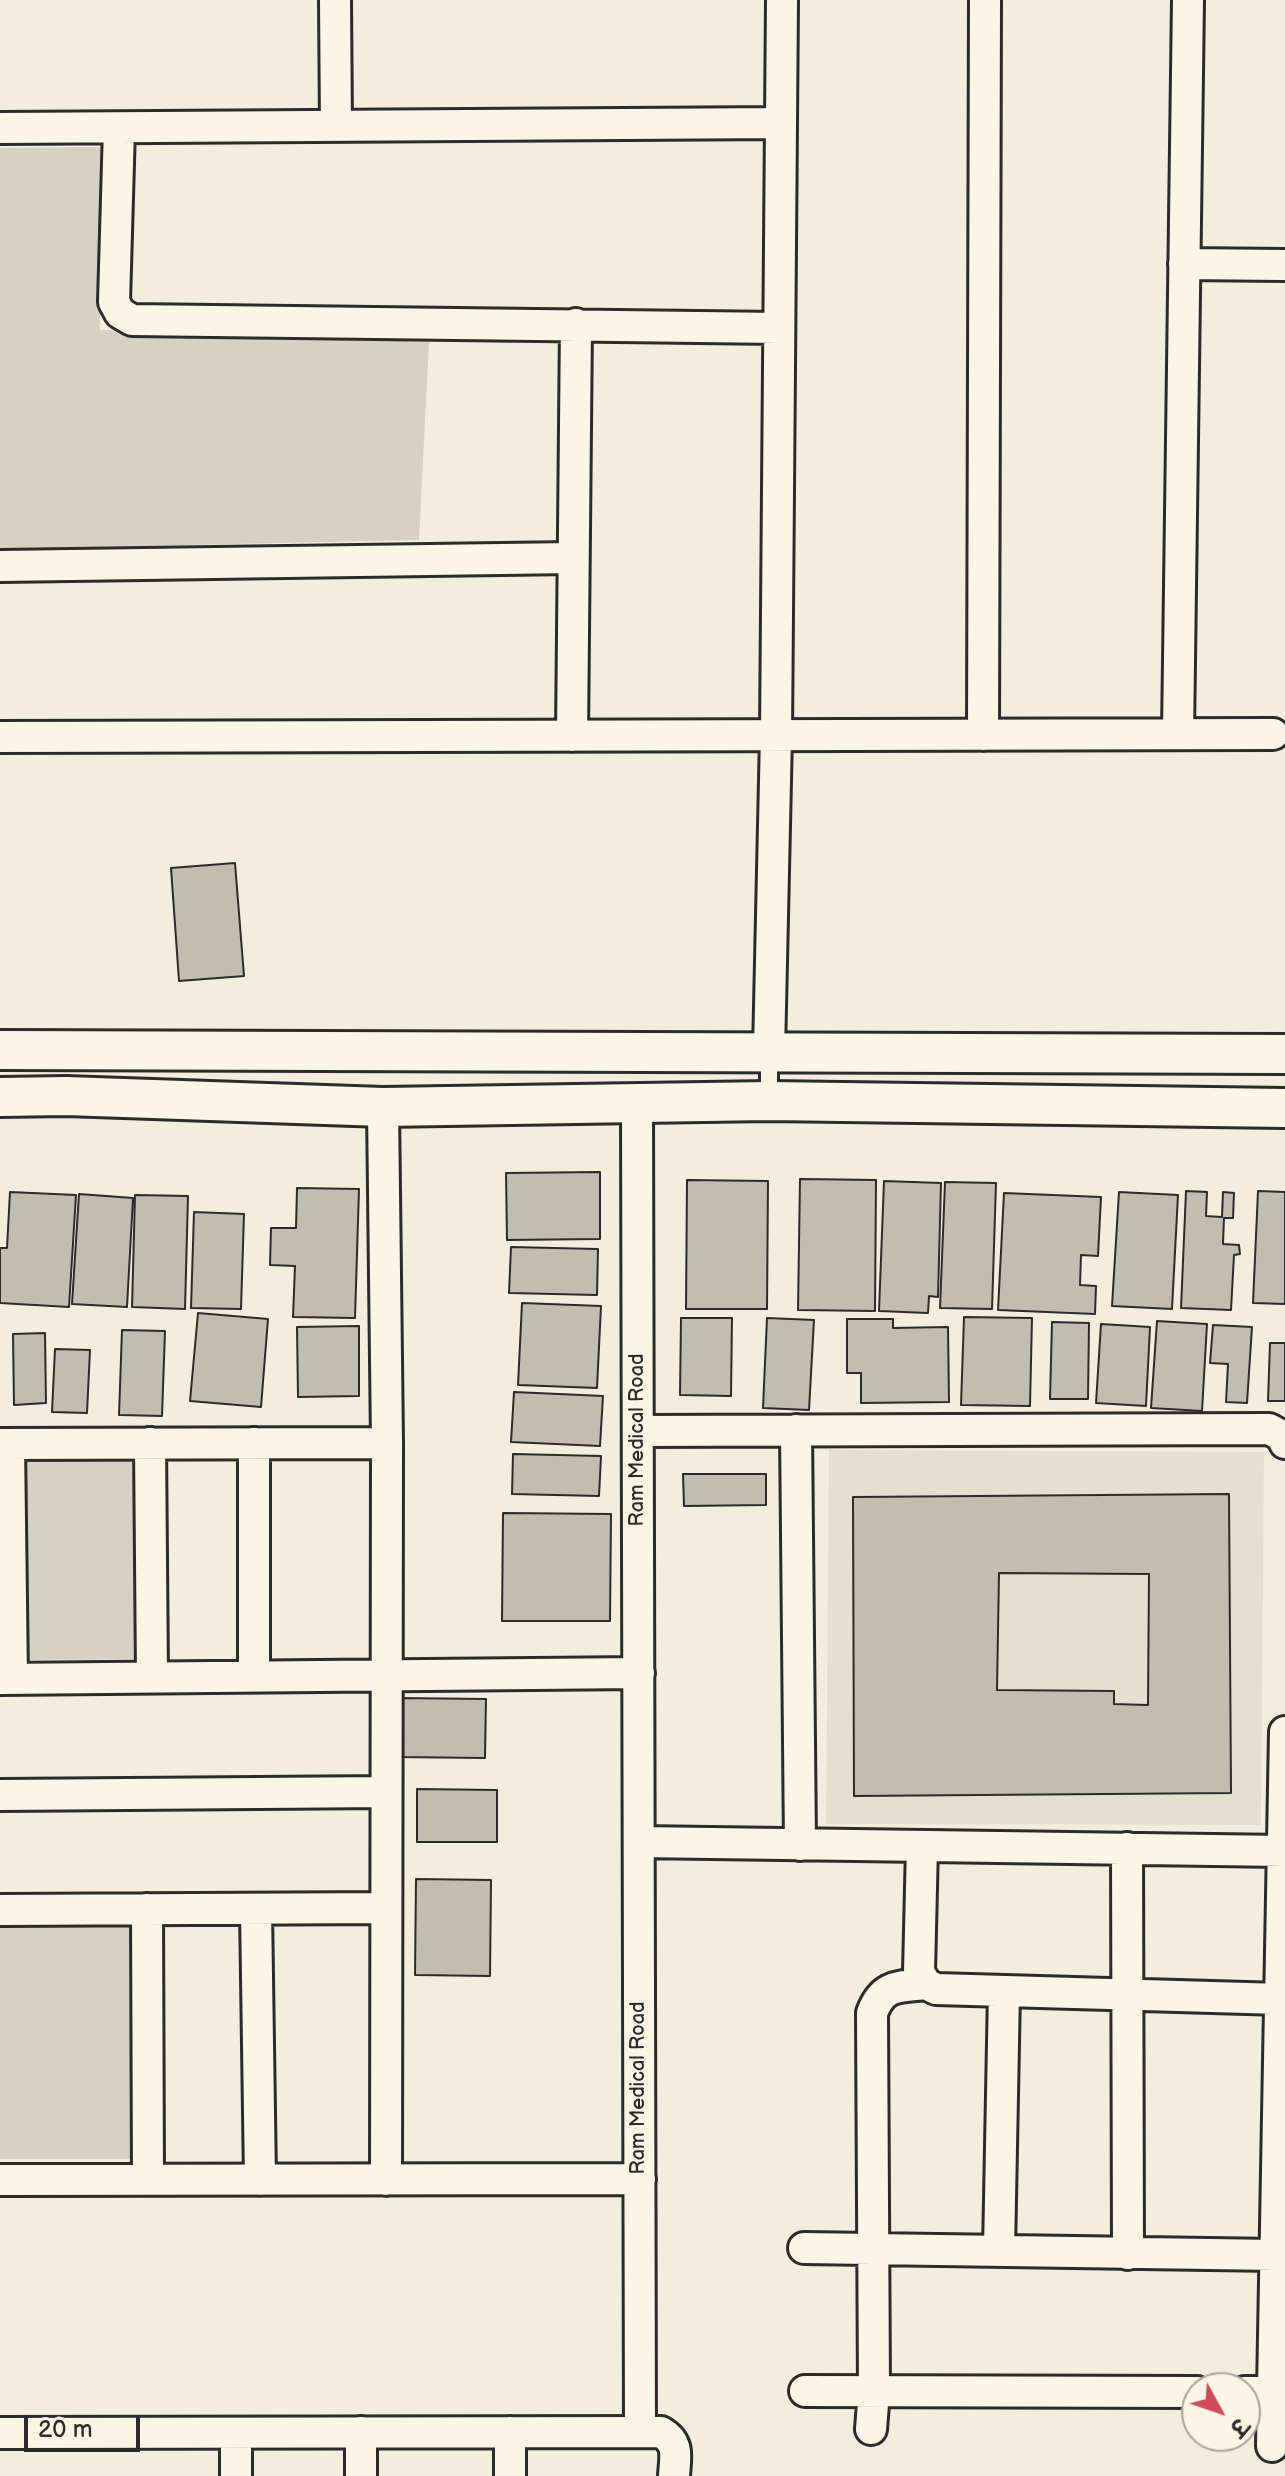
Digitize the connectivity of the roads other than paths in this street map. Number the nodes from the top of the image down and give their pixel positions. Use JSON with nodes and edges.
{"nodes":[{"id":1,"x":335,"y":0,"type":"edge"},
{"id":2,"x":782,"y":0,"type":"edge"},
{"id":3,"x":985,"y":0,"type":"edge"},
{"id":4,"x":1188,"y":0,"type":"edge"},
{"id":5,"x":781,"y":123,"type":"junction"},
{"id":6,"x":336,"y":126,"type":"junction"},
{"id":7,"x":0,"y":128,"type":"edge"},
{"id":8,"x":119,"y":128,"type":"junction"},
{"id":9,"x":1184,"y":264,"type":"junction"},
{"id":10,"x":1285,"y":265,"type":"edge"},
{"id":11,"x":576,"y":324,"type":"junction"},
{"id":12,"x":779,"y":328,"type":"junction"},
{"id":13,"x":573,"y":558,"type":"junction"},
{"id":14,"x":0,"y":566,"type":"edge"},
{"id":15,"x":1178,"y":734,"type":"junction"},
{"id":16,"x":1273,"y":734,"type":"dead end"},
{"id":17,"x":776,"y":735,"type":"junction"},
{"id":18,"x":983,"y":735,"type":"junction"},
{"id":19,"x":572,"y":736,"type":"junction"},
{"id":20,"x":0,"y":737,"type":"edge"},
{"id":21,"x":0,"y":1050,"type":"edge"},
{"id":22,"x":769,"y":1052,"type":"junction"},
{"id":23,"x":1285,"y":1054,"type":"edge"},
{"id":24,"x":0,"y":1097,"type":"edge"},
{"id":25,"x":769,"y":1101,"type":"junction"},
{"id":26,"x":637,"y":1104,"type":"junction"},
{"id":27,"x":383,"y":1107,"type":"junction"},
{"id":28,"x":1285,"y":1108,"type":"edge"},
{"id":29,"x":796,"y":1430,"type":"junction"},
{"id":30,"x":638,"y":1431,"type":"junction"},
{"id":31,"x":150,"y":1443,"type":"junction"},
{"id":32,"x":254,"y":1443,"type":"junction"},
{"id":33,"x":387,"y":1443,"type":"junction"},
{"id":34,"x":1285,"y":1443,"type":"edge"},
{"id":35,"x":4,"y":1444,"type":"edge"},
{"id":36,"x":639,"y":1673,"type":"junction"},
{"id":37,"x":387,"y":1674,"type":"junction"},
{"id":38,"x":254,"y":1676,"type":"junction"},
{"id":39,"x":152,"y":1677,"type":"junction"},
{"id":40,"x":6,"y":1679,"type":"edge"},
{"id":41,"x":1285,"y":1732,"type":"edge"},
{"id":42,"x":386,"y":1792,"type":"junction"},
{"id":43,"x":0,"y":1795,"type":"edge"},
{"id":44,"x":639,"y":1842,"type":"junction"},
{"id":45,"x":800,"y":1845,"type":"junction"},
{"id":46,"x":922,"y":1846,"type":"junction"},
{"id":47,"x":1127,"y":1848,"type":"junction"},
{"id":48,"x":1284,"y":1851,"type":"edge"},
{"id":49,"x":386,"y":1908,"type":"junction"},
{"id":50,"x":147,"y":1909,"type":"junction"},
{"id":51,"x":256,"y":1909,"type":"junction"},
{"id":52,"x":0,"y":1910,"type":"edge"},
{"id":53,"x":926,"y":1984,"type":"junction"},
{"id":54,"x":1004,"y":1991,"type":"junction"},
{"id":55,"x":1128,"y":1994,"type":"junction"},
{"id":56,"x":1281,"y":1999,"type":"junction"},
{"id":57,"x":640,"y":2179,"type":"junction"},
{"id":58,"x":0,"y":2180,"type":"edge"},
{"id":59,"x":148,"y":2180,"type":"junction"},
{"id":60,"x":260,"y":2180,"type":"junction"},
{"id":61,"x":386,"y":2180,"type":"junction"},
{"id":62,"x":804,"y":2248,"type":"dead end"},
{"id":63,"x":873,"y":2249,"type":"junction"},
{"id":64,"x":999,"y":2251,"type":"junction"},
{"id":65,"x":1128,"y":2254,"type":"junction"},
{"id":66,"x":1276,"y":2255,"type":"junction"},
{"id":67,"x":1261,"y":2376,"type":"edge"},
{"id":68,"x":805,"y":2391,"type":"dead end"},
{"id":69,"x":874,"y":2391,"type":"junction"},
{"id":70,"x":1181,"y":2392,"type":"edge"},
{"id":71,"x":1261,"y":2400,"type":"edge"},
{"id":72,"x":871,"y":2429,"type":"dead end"},
{"id":73,"x":361,"y":2432,"type":"junction"},
{"id":74,"x":510,"y":2432,"type":"junction"},
{"id":75,"x":640,"y":2432,"type":"junction"},
{"id":76,"x":0,"y":2433,"type":"edge"},
{"id":77,"x":236,"y":2433,"type":"junction"},
{"id":78,"x":1272,"y":2446,"type":"dead end"},
{"id":79,"x":236,"y":2476,"type":"edge"},
{"id":80,"x":361,"y":2476,"type":"edge"},
{"id":81,"x":510,"y":2476,"type":"edge"},
{"id":82,"x":674,"y":2476,"type":"edge"}],
"edges":[{"from":1,"to":6,"type":"street"},
{"from":2,"to":5,"type":"street"},
{"from":3,"to":18,"type":"street"},
{"from":4,"to":9,"type":"street"},
{"from":5,"to":6,"type":"street"},
{"from":5,"to":12,"type":"street"},
{"from":6,"to":8,"type":"street"},
{"from":7,"to":8,"type":"street"},
{"from":8,"to":11,"type":"street"},
{"from":9,"to":10,"type":"street"},
{"from":9,"to":15,"type":"street"},
{"from":11,"to":12,"type":"street"},
{"from":11,"to":13,"type":"street"},
{"from":12,"to":17,"type":"street"},
{"from":13,"to":14,"type":"street"},
{"from":13,"to":19,"type":"street"},
{"from":15,"to":16,"type":"street"},
{"from":15,"to":18,"type":"street"},
{"from":17,"to":18,"type":"street"},
{"from":17,"to":19,"type":"street"},
{"from":17,"to":22,"type":"street"},
{"from":19,"to":20,"type":"street"},
{"from":21,"to":22,"type":"street"},
{"from":22,"to":23,"type":"street"},
{"from":22,"to":25,"type":"lane"},
{"from":24,"to":27,"type":"street"},
{"from":25,"to":26,"type":"street"},
{"from":25,"to":28,"type":"street"},
{"from":26,"to":27,"type":"street"},
{"from":26,"to":30,"type":"street","name":"Ram Medical Road"},
{"from":27,"to":33,"type":"street"},
{"from":29,"to":30,"type":"street"},
{"from":29,"to":34,"type":"street"},
{"from":29,"to":45,"type":"street"},
{"from":30,"to":36,"type":"street","name":"Ram Medical Road"},
{"from":31,"to":32,"type":"street"},
{"from":31,"to":35,"type":"street"},
{"from":31,"to":39,"type":"street"},
{"from":32,"to":33,"type":"street"},
{"from":32,"to":38,"type":"street"},
{"from":33,"to":37,"type":"street"},
{"from":35,"to":40,"type":"street"},
{"from":36,"to":37,"type":"street"},
{"from":36,"to":44,"type":"street","name":"Ram Medical Road"},
{"from":37,"to":38,"type":"street"},
{"from":37,"to":42,"type":"street"},
{"from":38,"to":39,"type":"street"},
{"from":39,"to":40,"type":"street"},
{"from":41,"to":48,"type":"street"},
{"from":42,"to":43,"type":"street"},
{"from":42,"to":49,"type":"street"},
{"from":44,"to":45,"type":"street"},
{"from":44,"to":57,"type":"street","name":"Ram Medical Road"},
{"from":45,"to":46,"type":"street"},
{"from":46,"to":47,"type":"street"},
{"from":46,"to":53,"type":"street"},
{"from":47,"to":48,"type":"street"},
{"from":47,"to":55,"type":"street"},
{"from":48,"to":56,"type":"street"},
{"from":49,"to":51,"type":"street"},
{"from":49,"to":61,"type":"street"},
{"from":50,"to":51,"type":"street"},
{"from":50,"to":52,"type":"street"},
{"from":50,"to":59,"type":"street"},
{"from":51,"to":60,"type":"street"},
{"from":53,"to":54,"type":"street"},
{"from":53,"to":63,"type":"street"},
{"from":54,"to":55,"type":"street"},
{"from":54,"to":64,"type":"street"},
{"from":55,"to":56,"type":"street"},
{"from":55,"to":65,"type":"street"},
{"from":56,"to":66,"type":"street"},
{"from":57,"to":61,"type":"street"},
{"from":57,"to":75,"type":"street","name":"Ram Medical Road"},
{"from":58,"to":59,"type":"street"},
{"from":59,"to":60,"type":"street"},
{"from":60,"to":61,"type":"street"},
{"from":62,"to":63,"type":"street"},
{"from":63,"to":64,"type":"street"},
{"from":63,"to":69,"type":"street"},
{"from":64,"to":65,"type":"street"},
{"from":65,"to":66,"type":"street"},
{"from":66,"to":67,"type":"street"},
{"from":68,"to":69,"type":"street"},
{"from":69,"to":70,"type":"street"},
{"from":69,"to":72,"type":"street"},
{"from":71,"to":78,"type":"street"},
{"from":73,"to":74,"type":"street"},
{"from":73,"to":77,"type":"street"},
{"from":73,"to":80,"type":"street"},
{"from":74,"to":75,"type":"street"},
{"from":74,"to":81,"type":"street"},
{"from":75,"to":82,"type":"street"},
{"from":76,"to":77,"type":"street"},
{"from":77,"to":79,"type":"street"}]}
